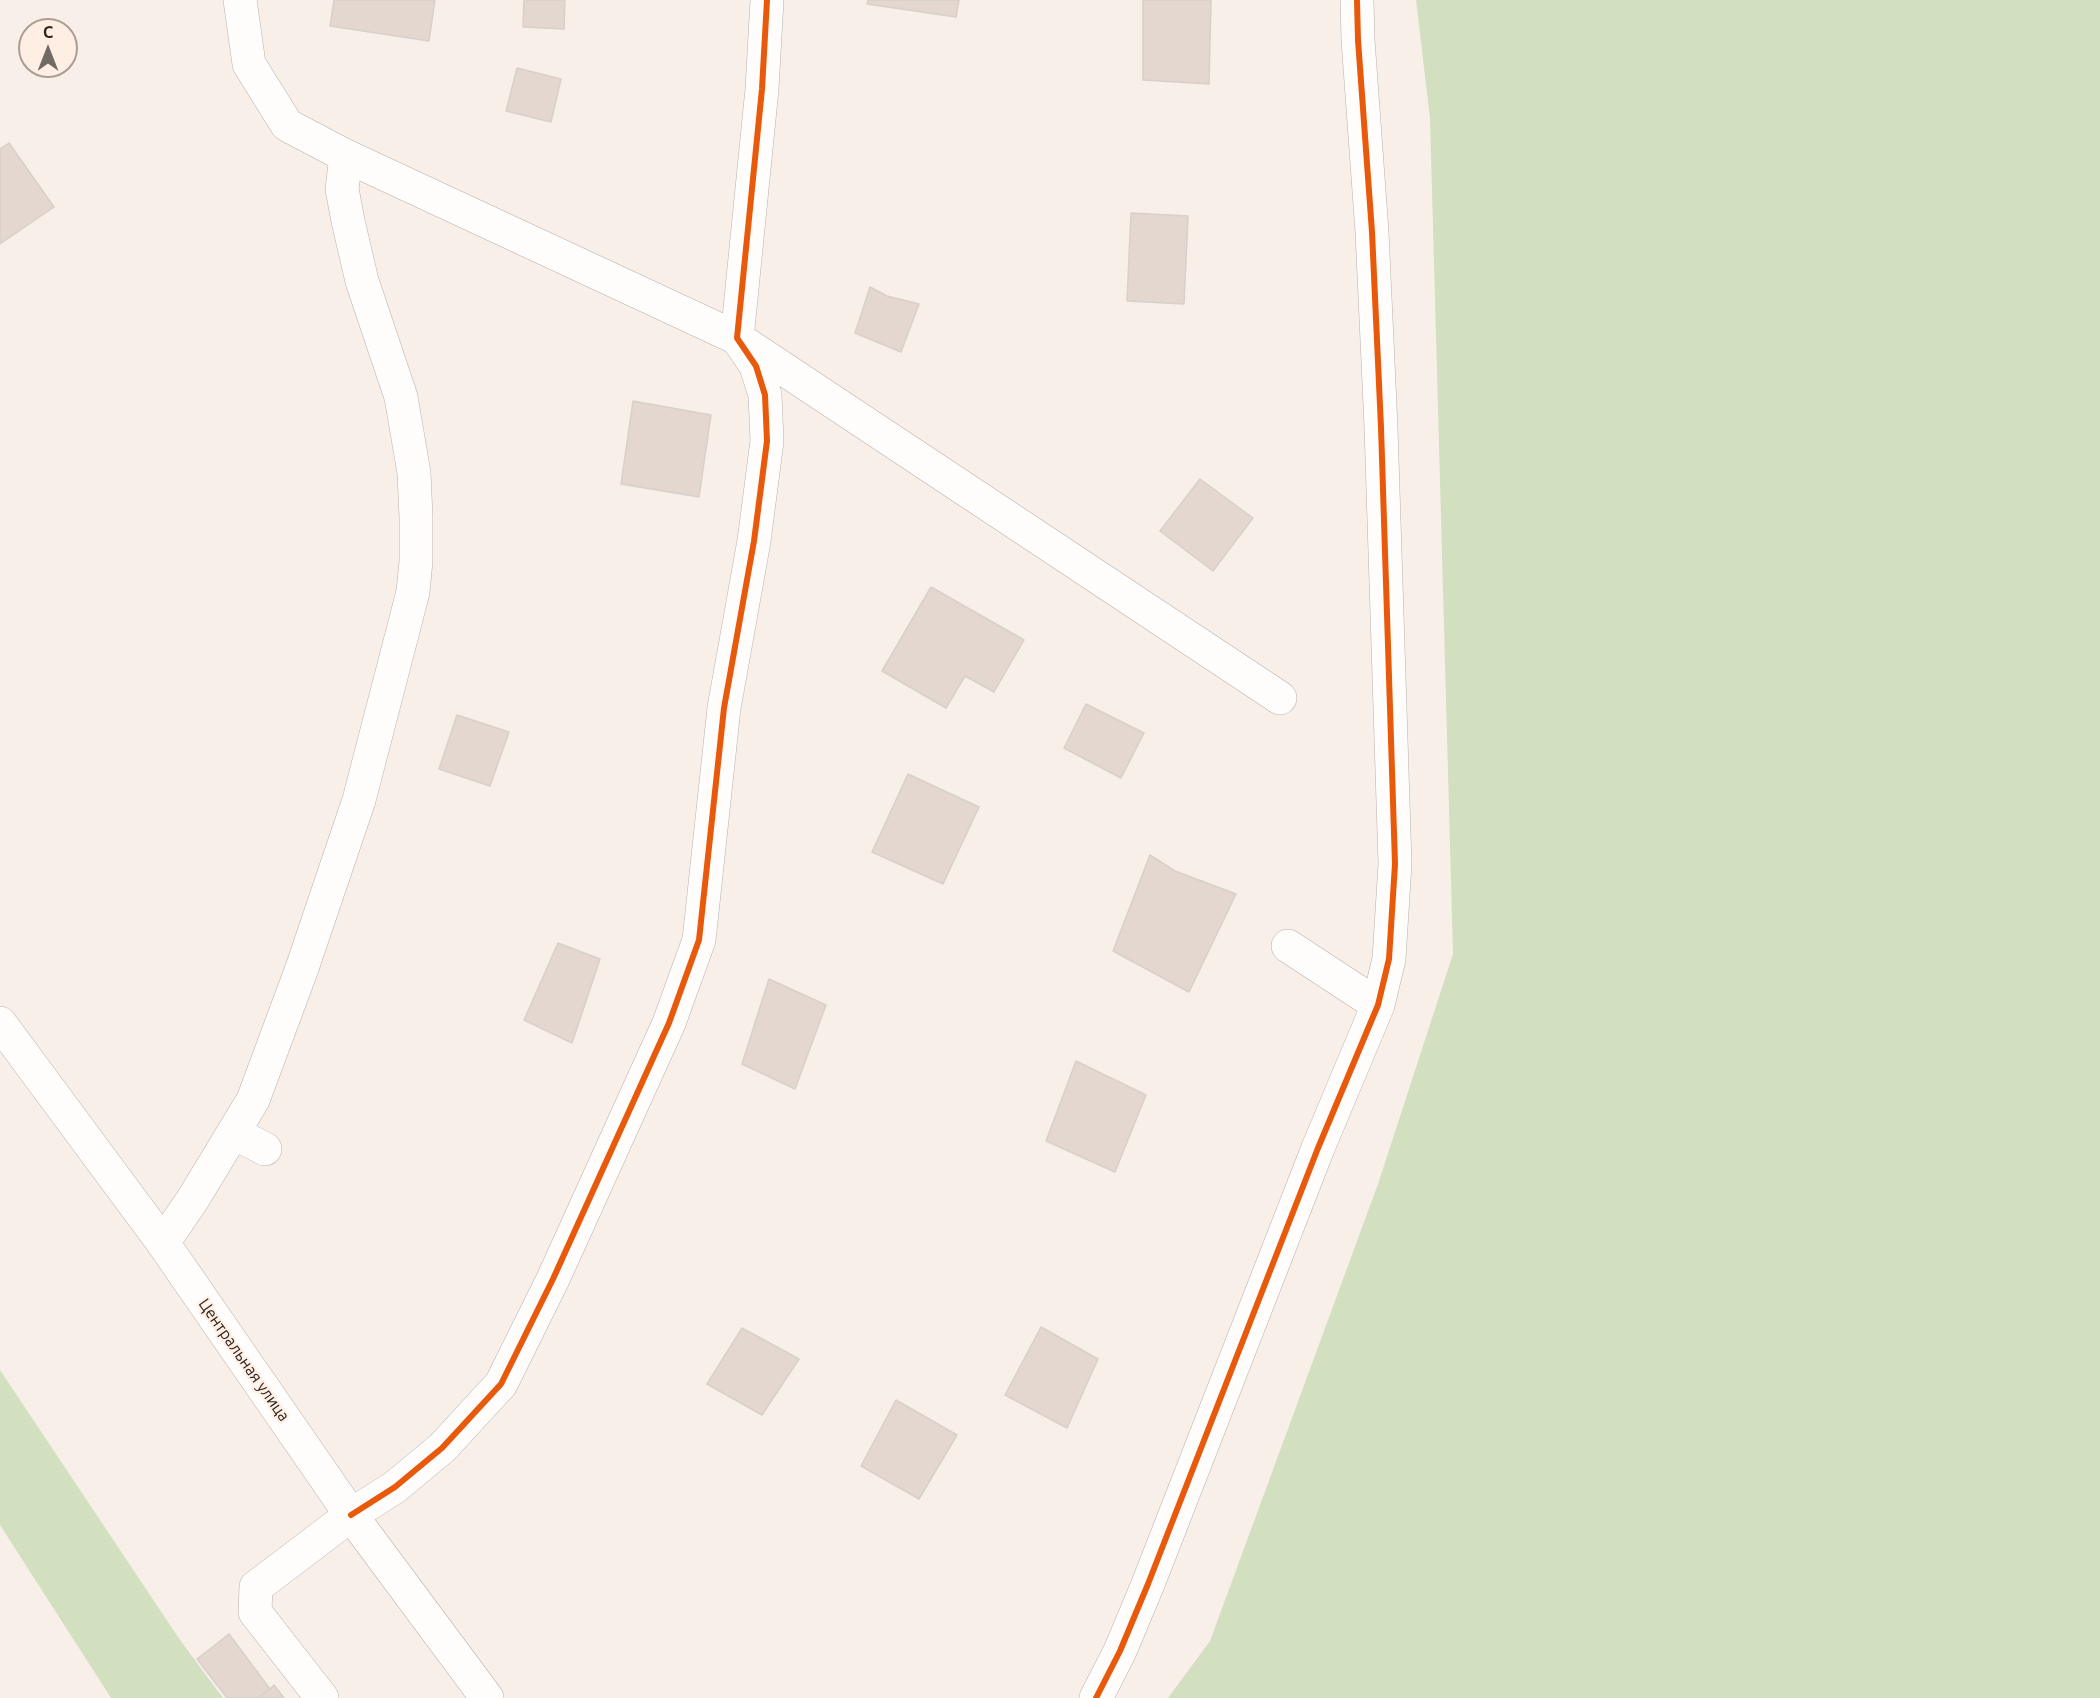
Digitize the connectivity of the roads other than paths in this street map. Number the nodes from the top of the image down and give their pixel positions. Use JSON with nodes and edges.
{"nodes":[{"id":1,"x":240,"y":0,"type":"edge"},
{"id":2,"x":767,"y":0,"type":"edge"},
{"id":3,"x":1357,"y":0,"type":"edge"},
{"id":4,"x":346,"y":156,"type":"junction"},
{"id":5,"x":737,"y":338,"type":"junction"},
{"id":6,"x":1280,"y":698,"type":"dead end"},
{"id":7,"x":1288,"y":946,"type":"dead end"},
{"id":8,"x":1378,"y":1005,"type":"junction"},
{"id":9,"x":0,"y":1023,"type":"edge"},
{"id":10,"x":234,"y":1133,"type":"junction"},
{"id":11,"x":265,"y":1149,"type":"dead end"},
{"id":12,"x":163,"y":1244,"type":"junction"},
{"id":13,"x":351,"y":1515,"type":"junction"},
{"id":14,"x":322,"y":1698,"type":"edge"},
{"id":15,"x":487,"y":1698,"type":"edge"},
{"id":16,"x":1096,"y":1698,"type":"edge"}],
"edges":[{"from":1,"to":4,"type":"street"},
{"from":2,"to":5,"type":"street"},
{"from":3,"to":8,"type":"street"},
{"from":4,"to":5,"type":"street"},
{"from":4,"to":10,"type":"street"},
{"from":5,"to":6,"type":"street"},
{"from":5,"to":13,"type":"street"},
{"from":7,"to":8,"type":"street"},
{"from":8,"to":16,"type":"street"},
{"from":9,"to":12,"type":"street","name":"Центральная улица"},
{"from":10,"to":11,"type":"street"},
{"from":10,"to":12,"type":"street"},
{"from":12,"to":13,"type":"street","name":"Центральная улица"},
{"from":13,"to":14,"type":"street"},
{"from":13,"to":15,"type":"street","name":"Центральная улица"}]}
